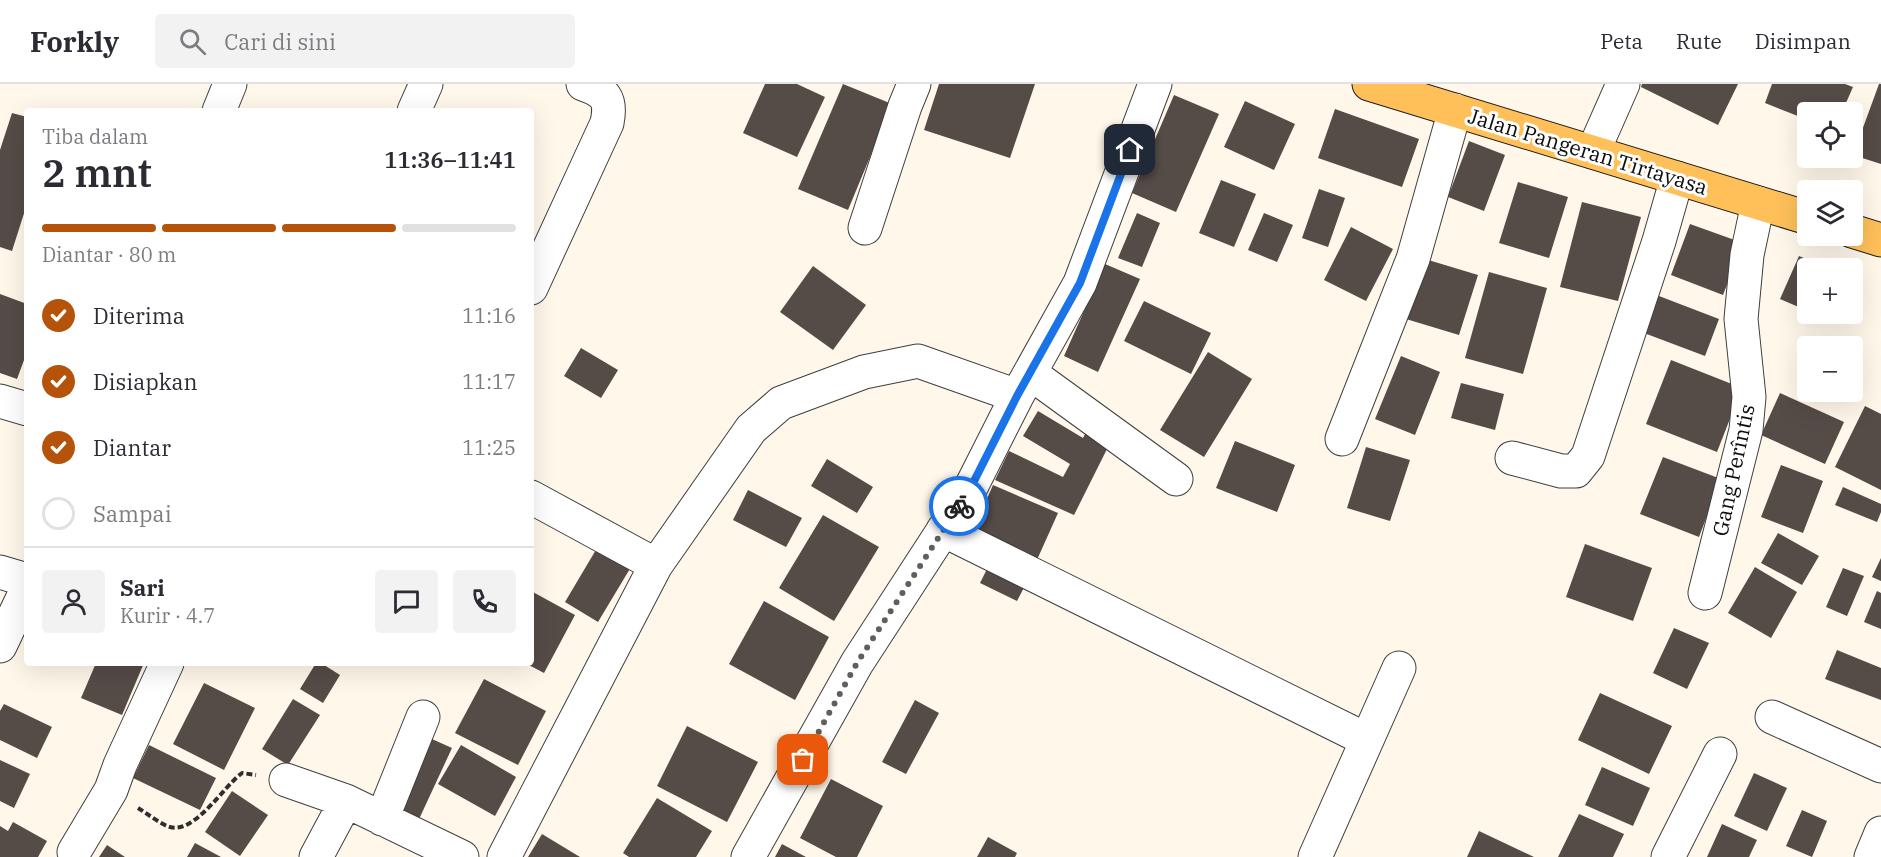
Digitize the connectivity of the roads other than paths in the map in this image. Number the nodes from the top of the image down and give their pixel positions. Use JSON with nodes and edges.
{"nodes":[{"id":1,"x":230,"y":84,"type":"edge"},
{"id":2,"x":426,"y":84,"type":"edge"},
{"id":3,"x":583,"y":84,"type":"edge"},
{"id":4,"x":914,"y":84,"type":"edge"},
{"id":5,"x":1155,"y":84,"type":"edge"},
{"id":6,"x":1369,"y":84,"type":"edge"},
{"id":7,"x":1623,"y":84,"type":"edge"},
{"id":8,"x":220,"y":108,"type":"edge"},
{"id":9,"x":415,"y":108,"type":"edge"},
{"id":10,"x":1455,"y":110,"type":"junction"},
{"id":11,"x":1593,"y":152,"type":"junction"},
{"id":12,"x":1677,"y":178,"type":"junction"},
{"id":13,"x":1758,"y":203,"type":"junction"},
{"id":14,"x":1797,"y":215,"type":"edge"},
{"id":15,"x":865,"y":228,"type":"dead end"},
{"id":16,"x":1863,"y":234,"type":"edge"},
{"id":17,"x":1881,"y":240,"type":"edge"},
{"id":18,"x":534,"y":281,"type":"edge"},
{"id":19,"x":1024,"y":385,"type":"junction"},
{"id":20,"x":0,"y":401,"type":"edge"},
{"id":21,"x":24,"y":408,"type":"edge"},
{"id":22,"x":1342,"y":439,"type":"dead end"},
{"id":23,"x":1512,"y":458,"type":"dead end"},
{"id":24,"x":1176,"y":479,"type":"dead end"},
{"id":25,"x":534,"y":499,"type":"edge"},
{"id":26,"x":943,"y":530,"type":"junction"},
{"id":27,"x":656,"y":565,"type":"junction"},
{"id":28,"x":0,"y":572,"type":"edge"},
{"id":29,"x":24,"y":578,"type":"edge"},
{"id":30,"x":1706,"y":593,"type":"dead end"},
{"id":31,"x":24,"y":595,"type":"edge"},
{"id":32,"x":0,"y":646,"type":"edge"},
{"id":33,"x":166,"y":666,"type":"edge"},
{"id":34,"x":1399,"y":668,"type":"dead end"},
{"id":35,"x":423,"y":717,"type":"dead end"},
{"id":36,"x":1772,"y":717,"type":"dead end"},
{"id":37,"x":1367,"y":740,"type":"junction"},
{"id":38,"x":1720,"y":754,"type":"dead end"},
{"id":39,"x":1881,"y":766,"type":"edge"},
{"id":40,"x":286,"y":780,"type":"road end"},
{"id":41,"x":346,"y":801,"type":"junction"},
{"id":42,"x":382,"y":819,"type":"junction"},
{"id":43,"x":1881,"y":833,"type":"edge"},
{"id":44,"x":74,"y":852,"type":"dead end"},
{"id":45,"x":316,"y":857,"type":"edge"},
{"id":46,"x":462,"y":857,"type":"edge"},
{"id":47,"x":504,"y":857,"type":"edge"},
{"id":48,"x":748,"y":857,"type":"edge"},
{"id":49,"x":1315,"y":857,"type":"edge"},
{"id":50,"x":1668,"y":857,"type":"edge"},
{"id":51,"x":1871,"y":857,"type":"edge"}],
"edges":[{"from":1,"to":8,"type":"street"},
{"from":2,"to":9,"type":"street"},
{"from":3,"to":18,"type":"street"},
{"from":4,"to":15,"type":"street"},
{"from":5,"to":19,"type":"street"},
{"from":6,"to":10,"type":"main road","name":"Jalan Pangeran Tirtayasa"},
{"from":7,"to":11,"type":"street"},
{"from":10,"to":11,"type":"main road","name":"Jalan Pangeran Tirtayasa"},
{"from":10,"to":22,"type":"street"},
{"from":11,"to":12,"type":"main road","name":"Jalan Pangeran Tirtayasa"},
{"from":12,"to":13,"type":"main road","name":"Jalan Pangeran Tirtayasa"},
{"from":12,"to":23,"type":"street"},
{"from":13,"to":14,"type":"main road","name":"Jalan Pangeran Tirtayasa"},
{"from":13,"to":30,"type":"street","name":"Gang Perîntis"},
{"from":16,"to":17,"type":"main road"},
{"from":19,"to":24,"type":"street"},
{"from":19,"to":26,"type":"street"},
{"from":19,"to":27,"type":"street"},
{"from":20,"to":21,"type":"street"},
{"from":25,"to":27,"type":"street"},
{"from":26,"to":37,"type":"street"},
{"from":26,"to":48,"type":"street"},
{"from":27,"to":47,"type":"street"},
{"from":28,"to":29,"type":"street"},
{"from":31,"to":32,"type":"street"},
{"from":33,"to":44,"type":"street"},
{"from":34,"to":37,"type":"street"},
{"from":35,"to":42,"type":"street"},
{"from":36,"to":39,"type":"street"},
{"from":37,"to":49,"type":"street"},
{"from":38,"to":50,"type":"street"},
{"from":40,"to":41,"type":"street"},
{"from":41,"to":42,"type":"street"},
{"from":41,"to":45,"type":"street"},
{"from":42,"to":46,"type":"street"},
{"from":43,"to":51,"type":"street"}]}
